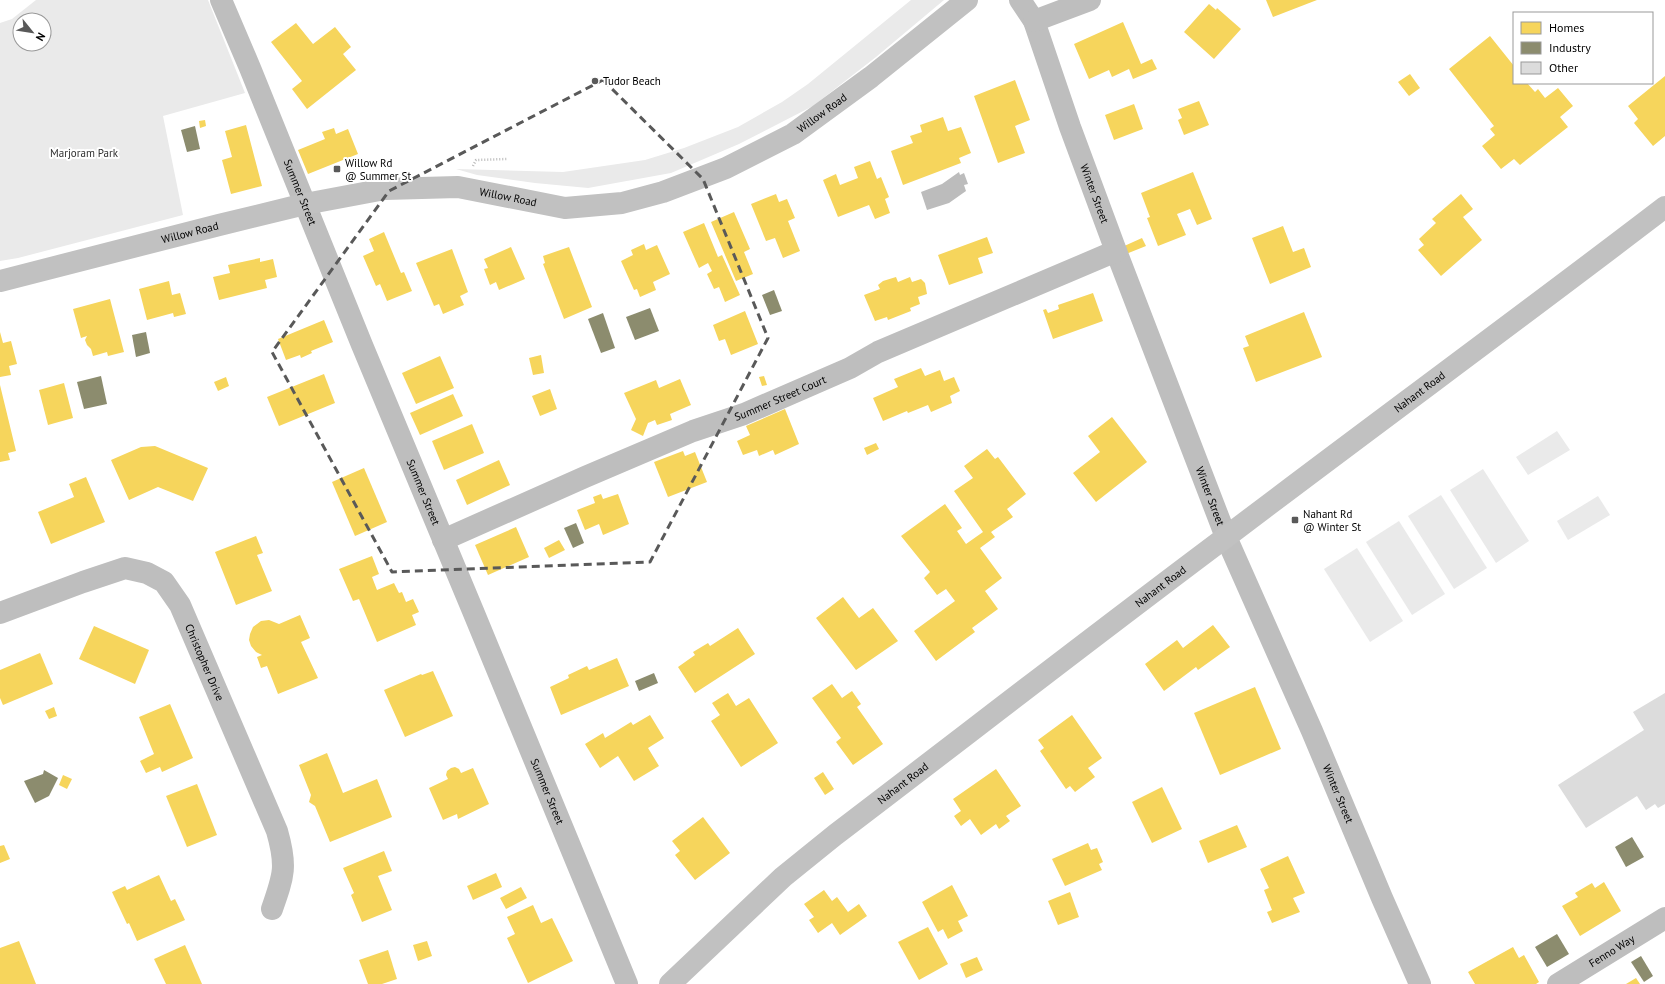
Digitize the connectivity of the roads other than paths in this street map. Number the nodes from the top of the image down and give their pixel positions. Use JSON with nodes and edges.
{"nodes":[{"id":1,"x":221,"y":0,"type":"edge"},
{"id":2,"x":967,"y":0,"type":"edge"},
{"id":3,"x":1020,"y":0,"type":"edge"},
{"id":4,"x":1090,"y":0,"type":"edge"},
{"id":5,"x":1034,"y":21,"type":"junction"},
{"id":6,"x":305,"y":204,"type":"junction"},
{"id":7,"x":1665,"y":207,"type":"edge"},
{"id":8,"x":1116,"y":251,"type":"junction"},
{"id":9,"x":0,"y":280,"type":"edge"},
{"id":10,"x":1226,"y":537,"type":"junction"},
{"id":11,"x":443,"y":540,"type":"junction"},
{"id":12,"x":0,"y":613,"type":"edge"},
{"id":13,"x":272,"y":909,"type":"dead end"},
{"id":14,"x":1665,"y":918,"type":"edge"},
{"id":15,"x":627,"y":984,"type":"edge"},
{"id":16,"x":670,"y":984,"type":"edge"},
{"id":17,"x":1420,"y":984,"type":"edge"},
{"id":18,"x":1558,"y":984,"type":"edge"}],
"edges":[{"from":1,"to":6,"type":"street","name":"Summer Street"},
{"from":2,"to":6,"type":"main road","name":"Willow Road"},
{"from":3,"to":5,"type":"street","name":"Winter Street"},
{"from":4,"to":5,"type":"street"},
{"from":5,"to":8,"type":"street","name":"Winter Street"},
{"from":6,"to":9,"type":"main road","name":"Willow Road"},
{"from":6,"to":11,"type":"street","name":"Summer Street"},
{"from":7,"to":10,"type":"main road","name":"Nahant Road"},
{"from":8,"to":10,"type":"street","name":"Winter Street"},
{"from":8,"to":11,"type":"street","name":"Summer Street Court"},
{"from":10,"to":16,"type":"main road","name":"Nahant Road"},
{"from":10,"to":17,"type":"street","name":"Winter Street"},
{"from":11,"to":15,"type":"street","name":"Summer Street"},
{"from":12,"to":13,"type":"street","name":"Christopher Drive"},
{"from":14,"to":18,"type":"street","name":"Fenno Way"}]}
